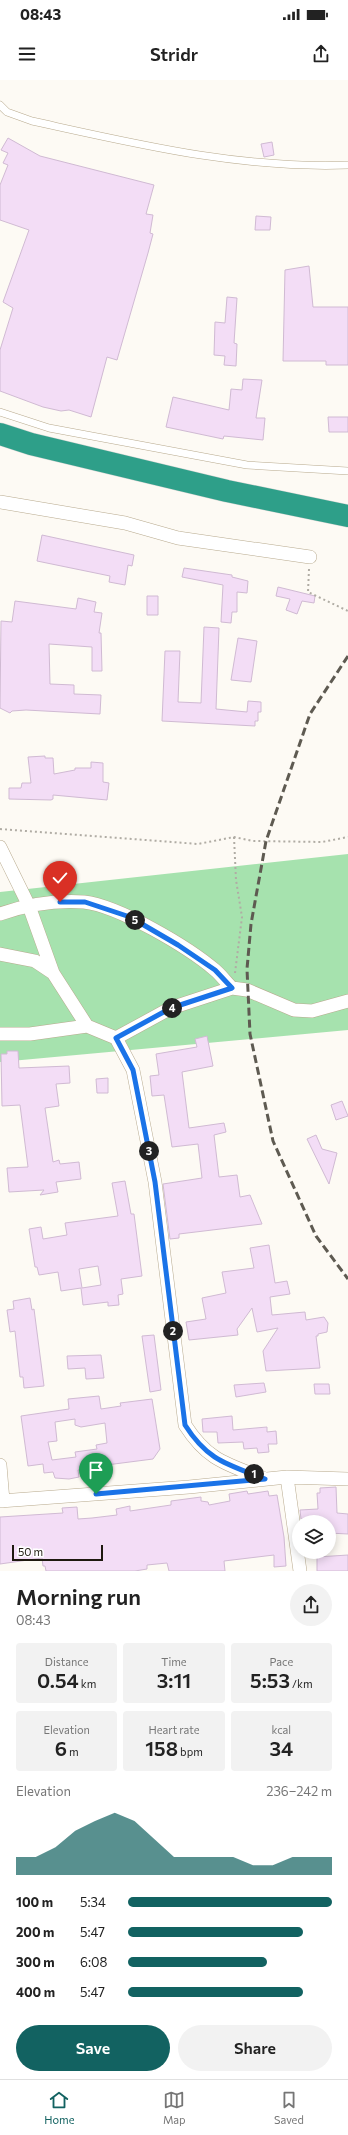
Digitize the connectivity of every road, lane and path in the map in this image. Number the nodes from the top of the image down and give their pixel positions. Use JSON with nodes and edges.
{"nodes":[{"id":1,"x":0,"y":106,"type":"edge"},
{"id":2,"x":348,"y":165,"type":"edge"},
{"id":3,"x":0,"y":412,"type":"edge"},
{"id":4,"x":0,"y":434,"type":"edge"},
{"id":5,"x":348,"y":471,"type":"edge"},
{"id":6,"x":0,"y":502,"type":"edge"},
{"id":7,"x":348,"y":516,"type":"edge"},
{"id":8,"x":310,"y":557,"type":"joint"},
{"id":9,"x":348,"y":610,"type":"edge"},
{"id":10,"x":0,"y":829,"type":"edge"},
{"id":11,"x":234,"y":837,"type":"junction"},
{"id":12,"x":348,"y":837,"type":"edge"},
{"id":13,"x":0,"y":847,"type":"edge"},
{"id":14,"x":29,"y":906,"type":"junction"},
{"id":15,"x":0,"y":914,"type":"edge"},
{"id":16,"x":0,"y":954,"type":"edge"},
{"id":17,"x":53,"y":973,"type":"junction"},
{"id":18,"x":232,"y":988,"type":"junction"},
{"id":19,"x":348,"y":1001,"type":"edge"},
{"id":20,"x":87,"y":1026,"type":"junction"},
{"id":21,"x":0,"y":1034,"type":"edge"},
{"id":22,"x":116,"y":1038,"type":"junction"},
{"id":23,"x":0,"y":1465,"type":"edge"},
{"id":24,"x":287,"y":1477,"type":"junction"},
{"id":25,"x":265,"y":1479,"type":"junction"},
{"id":26,"x":348,"y":1479,"type":"edge"},
{"id":27,"x":1,"y":1501,"type":"edge"},
{"id":28,"x":300,"y":1571,"type":"edge"}],
"edges":[{"from":1,"to":2,"type":"lane"},
{"from":3,"to":5,"type":"lane"},
{"from":4,"to":7,"type":"highway"},
{"from":6,"to":8,"type":"street"},
{"from":8,"to":9,"type":"path"},
{"from":10,"to":11,"type":"path"},
{"from":11,"to":12,"type":"path"},
{"from":11,"to":18,"type":"path"},
{"from":13,"to":14,"type":"street"},
{"from":14,"to":15,"type":"street"},
{"from":14,"to":17,"type":"street"},
{"from":14,"to":18,"type":"street"},
{"from":16,"to":17,"type":"street"},
{"from":17,"to":20,"type":"street"},
{"from":18,"to":19,"type":"street"},
{"from":18,"to":22,"type":"street"},
{"from":20,"to":21,"type":"street"},
{"from":20,"to":22,"type":"street"},
{"from":22,"to":25,"type":"street"},
{"from":23,"to":27,"type":"street"},
{"from":24,"to":25,"type":"street"},
{"from":24,"to":26,"type":"street"},
{"from":24,"to":28,"type":"street"},
{"from":25,"to":27,"type":"street"}]}
